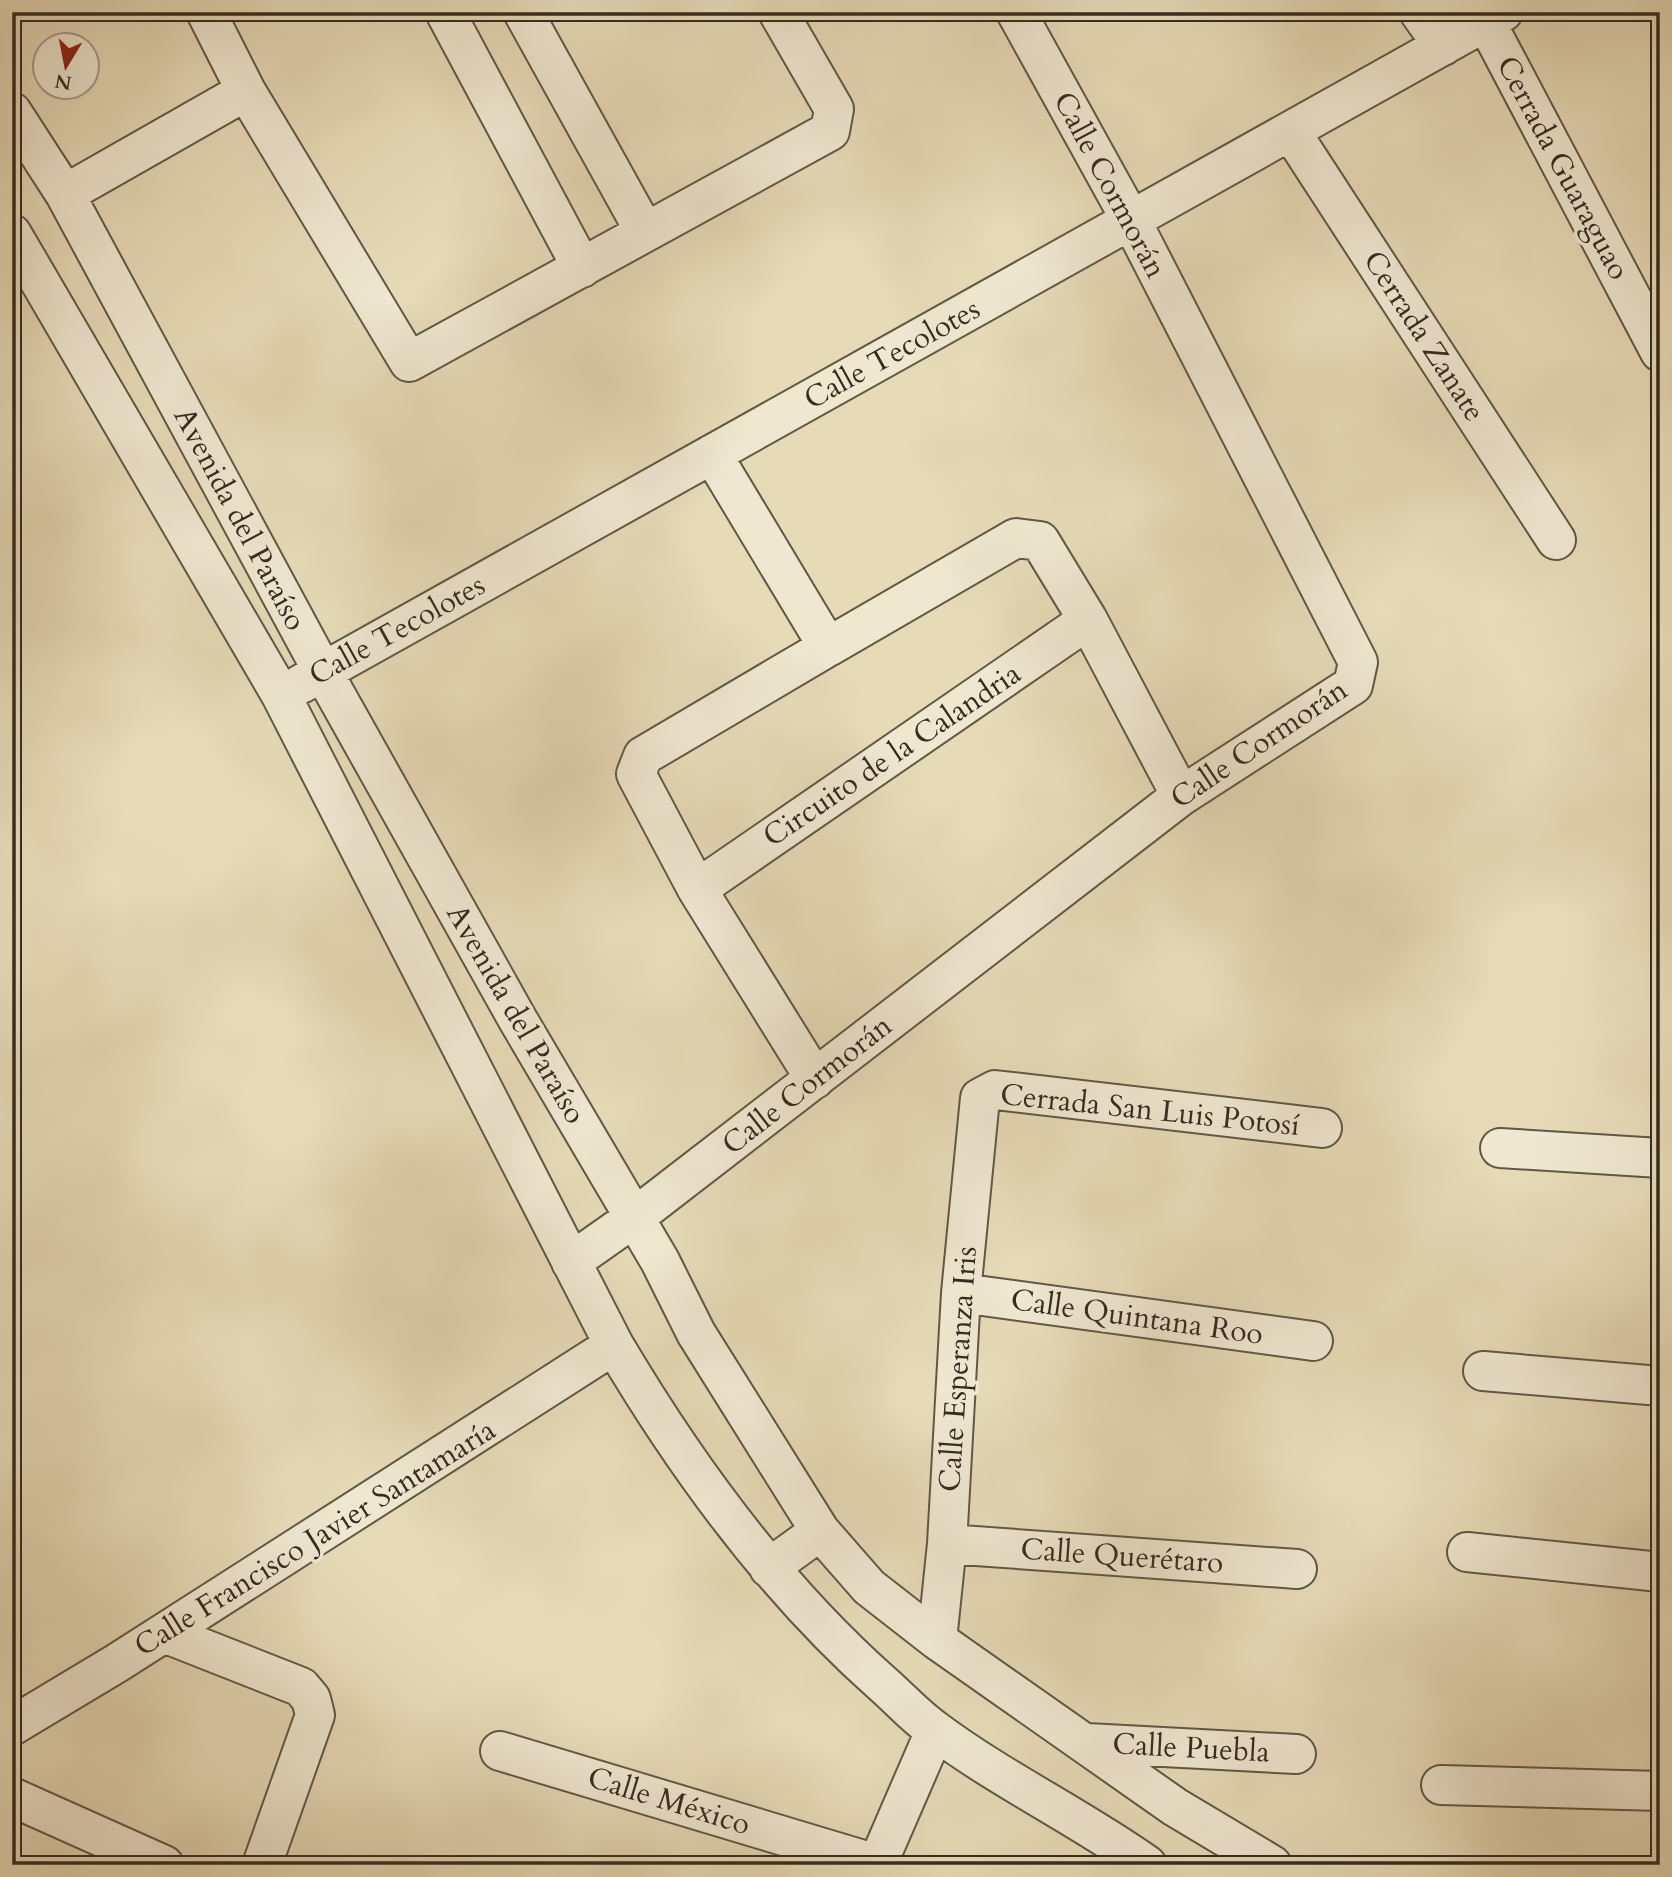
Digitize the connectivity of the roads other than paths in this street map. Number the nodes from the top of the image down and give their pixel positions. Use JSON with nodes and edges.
{"nodes":[{"id":1,"x":206,"y":12,"type":"edge"},
{"id":2,"x":445,"y":12,"type":"edge"},
{"id":3,"x":523,"y":12,"type":"edge"},
{"id":4,"x":778,"y":12,"type":"edge"},
{"id":5,"x":1016,"y":12,"type":"edge"},
{"id":6,"x":1419,"y":12,"type":"edge"},
{"id":7,"x":1494,"y":17,"type":"edge"},
{"id":8,"x":1443,"y":46,"type":"junction"},
{"id":9,"x":246,"y":90,"type":"junction"},
{"id":10,"x":12,"y":112,"type":"edge"},
{"id":11,"x":1291,"y":132,"type":"junction"},
{"id":12,"x":65,"y":194,"type":"junction"},
{"id":13,"x":1132,"y":222,"type":"junction"},
{"id":14,"x":645,"y":232,"type":"junction"},
{"id":15,"x":12,"y":234,"type":"edge"},
{"id":16,"x":582,"y":268,"type":"junction"},
{"id":17,"x":1660,"y":352,"type":"edge"},
{"id":18,"x":712,"y":454,"type":"junction"},
{"id":19,"x":1556,"y":540,"type":"dead end"},
{"id":20,"x":1088,"y":620,"type":"junction"},
{"id":21,"x":828,"y":647,"type":"junction"},
{"id":22,"x":323,"y":672,"type":"junction"},
{"id":23,"x":281,"y":695,"type":"junction"},
{"id":24,"x":1181,"y":796,"type":"junction"},
{"id":25,"x":697,"y":889,"type":"junction"},
{"id":26,"x":815,"y":1079,"type":"junction"},
{"id":27,"x":980,"y":1098,"type":"joint"},
{"id":28,"x":1322,"y":1128,"type":"dead end"},
{"id":29,"x":1500,"y":1148,"type":"dead end"},
{"id":30,"x":1660,"y":1158,"type":"edge"},
{"id":31,"x":635,"y":1217,"type":"junction"},
{"id":32,"x":571,"y":1262,"type":"junction"},
{"id":33,"x":961,"y":1293,"type":"junction"},
{"id":34,"x":1312,"y":1341,"type":"dead end"},
{"id":35,"x":614,"y":1345,"type":"junction"},
{"id":36,"x":1483,"y":1371,"type":"dead end"},
{"id":37,"x":1660,"y":1387,"type":"edge"},
{"id":38,"x":820,"y":1531,"type":"junction"},
{"id":39,"x":947,"y":1544,"type":"junction"},
{"id":40,"x":1467,"y":1552,"type":"dead end"},
{"id":41,"x":769,"y":1567,"type":"junction"},
{"id":42,"x":1297,"y":1569,"type":"dead end"},
{"id":43,"x":1660,"y":1572,"type":"edge"},
{"id":44,"x":164,"y":1633,"type":"junction"},
{"id":45,"x":937,"y":1640,"type":"junction"},
{"id":46,"x":12,"y":1726,"type":"edge"},
{"id":47,"x":935,"y":1731,"type":"junction"},
{"id":48,"x":1087,"y":1743,"type":"junction"},
{"id":49,"x":500,"y":1751,"type":"dead end"},
{"id":50,"x":1296,"y":1754,"type":"dead end"},
{"id":51,"x":1441,"y":1785,"type":"dead end"},
{"id":52,"x":1660,"y":1791,"type":"edge"},
{"id":53,"x":12,"y":1797,"type":"edge"},
{"id":54,"x":878,"y":1864,"type":"edge"},
{"id":55,"x":164,"y":1865,"type":"edge"},
{"id":56,"x":262,"y":1865,"type":"edge"},
{"id":57,"x":1147,"y":1865,"type":"edge"},
{"id":58,"x":1272,"y":1865,"type":"edge"}],
"edges":[{"from":1,"to":9,"type":"street"},
{"from":2,"to":16,"type":"street"},
{"from":3,"to":14,"type":"street"},
{"from":4,"to":14,"type":"street"},
{"from":5,"to":13,"type":"street","name":"Calle Cormorán"},
{"from":6,"to":8,"type":"street"},
{"from":7,"to":8,"type":"street","name":"Calle Tecolotes"},
{"from":7,"to":17,"type":"street","name":"Cerrada Guaraguao"},
{"from":8,"to":11,"type":"street","name":"Calle Tecolotes"},
{"from":9,"to":12,"type":"street"},
{"from":9,"to":16,"type":"street"},
{"from":10,"to":12,"type":"street","name":"Avenida del Paraíso"},
{"from":11,"to":13,"type":"street","name":"Calle Tecolotes"},
{"from":11,"to":19,"type":"street","name":"Cerrada Zanate"},
{"from":12,"to":22,"type":"street","name":"Avenida del Paraíso"},
{"from":13,"to":18,"type":"street","name":"Calle Tecolotes"},
{"from":13,"to":24,"type":"street","name":"Calle Cormorán"},
{"from":14,"to":16,"type":"street"},
{"from":15,"to":23,"type":"street","name":"Avenida del Paraíso"},
{"from":18,"to":21,"type":"street"},
{"from":18,"to":22,"type":"street","name":"Calle Tecolotes"},
{"from":20,"to":21,"type":"street"},
{"from":20,"to":24,"type":"street"},
{"from":20,"to":25,"type":"street","name":"Circuito de la Calandria"},
{"from":21,"to":25,"type":"street"},
{"from":22,"to":23,"type":"street","name":"Calle Tecolotes"},
{"from":22,"to":31,"type":"street","name":"Avenida del Paraíso"},
{"from":23,"to":32,"type":"street","name":"Avenida del Paraíso"},
{"from":24,"to":26,"type":"street","name":"Calle Cormorán"},
{"from":25,"to":26,"type":"street"},
{"from":26,"to":31,"type":"street","name":"Calle Cormorán"},
{"from":27,"to":28,"type":"street","name":"Cerrada San Luis Potosí"},
{"from":27,"to":33,"type":"street","name":"Calle Esperanza Iris"},
{"from":29,"to":30,"type":"street"},
{"from":31,"to":32,"type":"street","name":"Calle Cormorán"},
{"from":31,"to":38,"type":"street","name":"Avenida del Paraíso"},
{"from":32,"to":35,"type":"street","name":"Avenida del Paraíso"},
{"from":33,"to":34,"type":"street","name":"Calle Quintana Roo"},
{"from":33,"to":39,"type":"street","name":"Calle Esperanza Iris"},
{"from":35,"to":41,"type":"street","name":"Avenida del Paraíso"},
{"from":35,"to":44,"type":"street","name":"Calle Francisco Javier Santamaría"},
{"from":36,"to":37,"type":"street"},
{"from":38,"to":41,"type":"street"},
{"from":38,"to":45,"type":"street","name":"Avenida del Paraíso"},
{"from":39,"to":42,"type":"street","name":"Calle Querétaro"},
{"from":39,"to":45,"type":"street","name":"Calle Esperanza Iris"},
{"from":40,"to":43,"type":"street"},
{"from":41,"to":47,"type":"street","name":"Avenida del Paraíso"},
{"from":44,"to":46,"type":"street","name":"Calle Francisco Javier Santamaría"},
{"from":44,"to":56,"type":"street"},
{"from":45,"to":48,"type":"street","name":"Avenida del Paraíso"},
{"from":47,"to":54,"type":"street"},
{"from":47,"to":57,"type":"street","name":"Avenida del Paraíso"},
{"from":48,"to":50,"type":"street","name":"Calle Puebla"},
{"from":48,"to":58,"type":"street","name":"Avenida del Paraíso"},
{"from":49,"to":54,"type":"street","name":"Calle México"},
{"from":51,"to":52,"type":"street"},
{"from":53,"to":55,"type":"street"}]}
